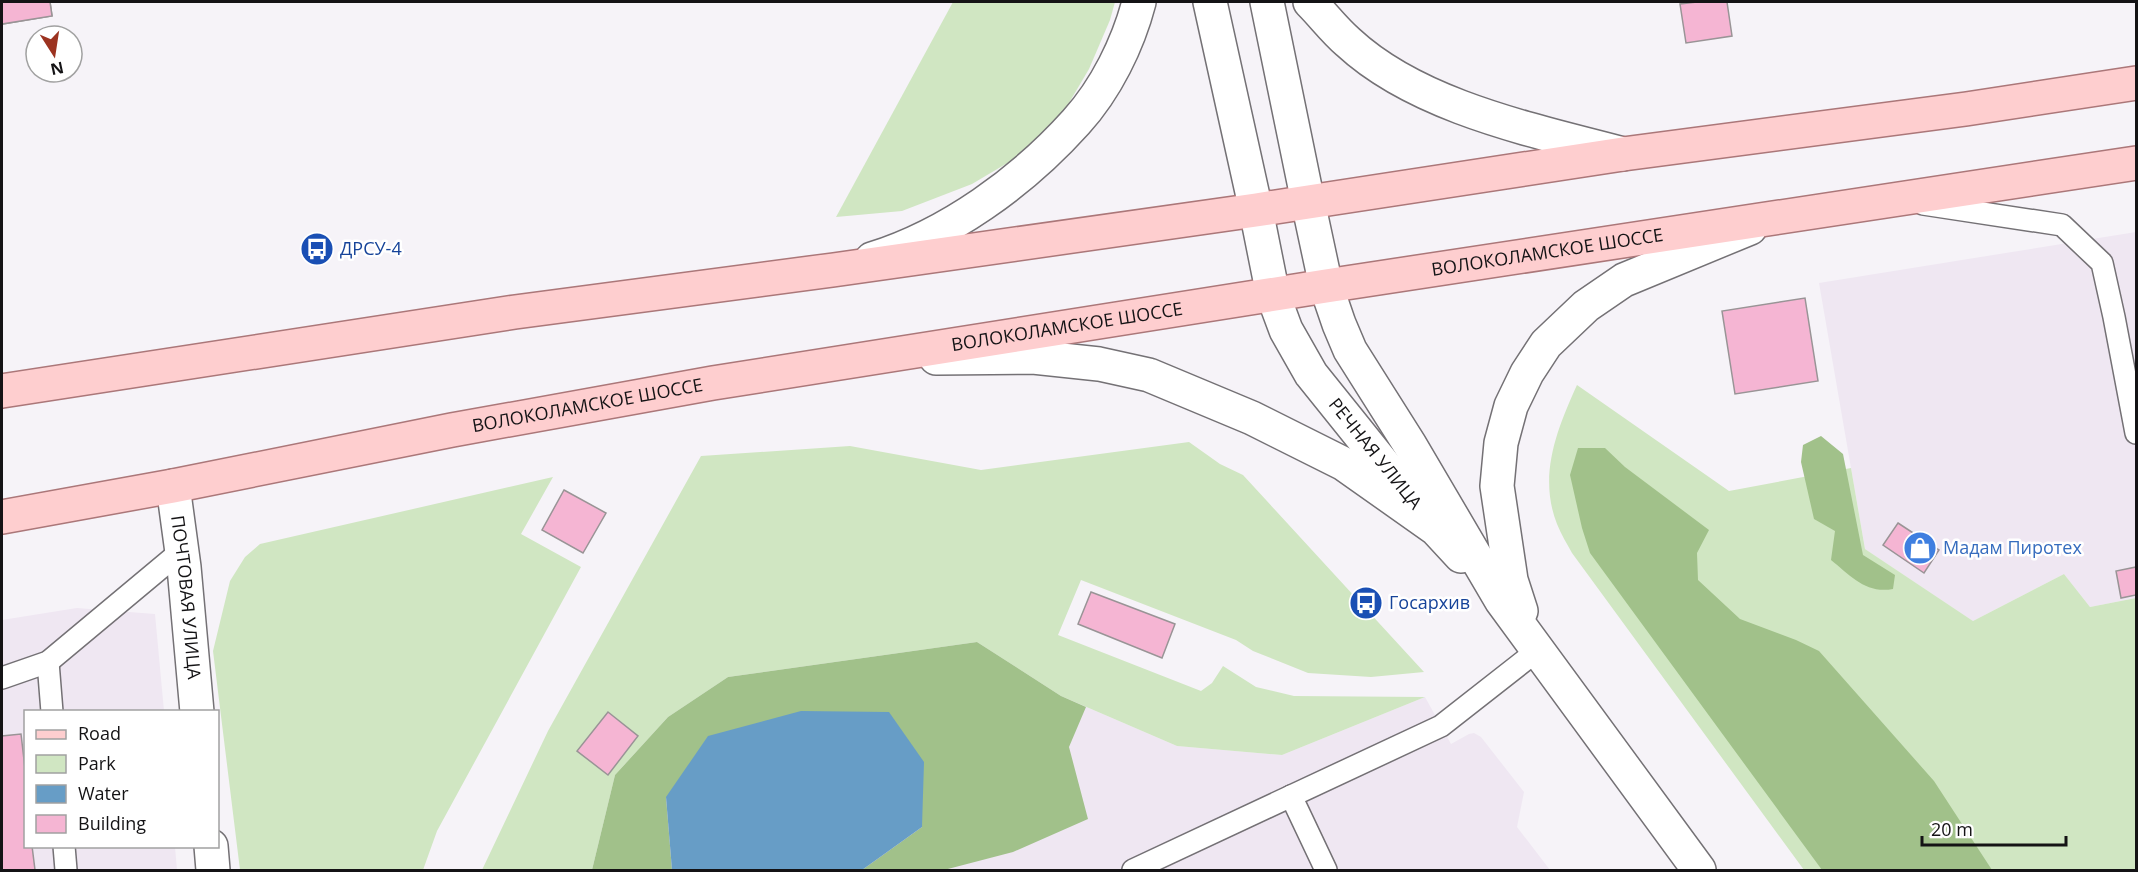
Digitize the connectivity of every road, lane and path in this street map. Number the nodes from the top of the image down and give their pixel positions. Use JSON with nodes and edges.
{"nodes":[{"id":1,"x":1139,"y":2,"type":"edge"},
{"id":2,"x":1210,"y":2,"type":"edge"},
{"id":3,"x":1267,"y":2,"type":"edge"},
{"id":4,"x":1310,"y":2,"type":"edge"},
{"id":5,"x":2136,"y":83,"type":"edge"},
{"id":6,"x":1623,"y":154,"type":"junction"},
{"id":7,"x":2136,"y":163,"type":"edge"},
{"id":8,"x":1896,"y":200,"type":"junction"},
{"id":9,"x":1308,"y":202,"type":"junction"},
{"id":10,"x":1256,"y":210,"type":"junction"},
{"id":11,"x":1770,"y":219,"type":"junction"},
{"id":12,"x":833,"y":270,"type":"junction"},
{"id":13,"x":1326,"y":286,"type":"junction"},
{"id":14,"x":1273,"y":295,"type":"junction"},
{"id":15,"x":877,"y":358,"type":"junction"},
{"id":16,"x":2,"y":391,"type":"edge"},
{"id":17,"x":2136,"y":433,"type":"edge"},
{"id":18,"x":172,"y":486,"type":"junction"},
{"id":19,"x":2,"y":517,"type":"edge"},
{"id":20,"x":1436,"y":529,"type":"junction"},
{"id":21,"x":181,"y":550,"type":"junction"},
{"id":22,"x":1501,"y":600,"type":"junction"},
{"id":23,"x":1534,"y":644,"type":"junction"},
{"id":24,"x":48,"y":662,"type":"junction"},
{"id":25,"x":2,"y":678,"type":"edge"},
{"id":26,"x":52,"y":710,"type":"edge"},
{"id":27,"x":197,"y":710,"type":"edge"},
{"id":28,"x":1291,"y":796,"type":"junction"},
{"id":29,"x":64,"y":848,"type":"edge"},
{"id":30,"x":211,"y":848,"type":"edge"},
{"id":31,"x":66,"y":870,"type":"edge"},
{"id":32,"x":213,"y":870,"type":"edge"},
{"id":33,"x":1133,"y":870,"type":"edge"},
{"id":34,"x":1326,"y":870,"type":"edge"},
{"id":35,"x":1699,"y":870,"type":"edge"}],
"edges":[{"from":1,"to":12,"type":"main road"},
{"from":2,"to":10,"type":"main road","name":"РЕЧНАЯ УЛИЦА"},
{"from":3,"to":9,"type":"main road","name":"РЕЧНАЯ УЛИЦА"},
{"from":4,"to":6,"type":"main road"},
{"from":5,"to":6,"type":"main road"},
{"from":6,"to":9,"type":"main road"},
{"from":7,"to":8,"type":"main road","name":"ВОЛОКОЛАМСКОЕ ШОССЕ"},
{"from":8,"to":11,"type":"main road","name":"ВОЛОКОЛАМСКОЕ ШОССЕ"},
{"from":8,"to":17,"type":"lane"},
{"from":9,"to":10,"type":"main road"},
{"from":9,"to":13,"type":"main road","name":"РЕЧНАЯ УЛИЦА"},
{"from":10,"to":12,"type":"main road"},
{"from":10,"to":14,"type":"main road","name":"РЕЧНАЯ УЛИЦА"},
{"from":11,"to":13,"type":"main road","name":"ВОЛОКОЛАМСКОЕ ШОССЕ"},
{"from":11,"to":23,"type":"main road"},
{"from":12,"to":16,"type":"main road"},
{"from":13,"to":14,"type":"main road","name":"ВОЛОКОЛАМСКОЕ ШОССЕ"},
{"from":13,"to":22,"type":"main road","name":"РЕЧНАЯ УЛИЦА"},
{"from":14,"to":15,"type":"main road","name":"ВОЛОКОЛАМСКОЕ ШОССЕ"},
{"from":14,"to":20,"type":"main road","name":"РЕЧНАЯ УЛИЦА"},
{"from":15,"to":18,"type":"main road","name":"ВОЛОКОЛАМСКОЕ ШОССЕ"},
{"from":15,"to":20,"type":"main road"},
{"from":18,"to":19,"type":"main road","name":"ВОЛОКОЛАМСКОЕ ШОССЕ"},
{"from":18,"to":21,"type":"main road","name":"ПОЧТОВАЯ УЛИЦА"},
{"from":20,"to":22,"type":"main road","name":"РЕЧНАЯ УЛИЦА"},
{"from":21,"to":24,"type":"lane"},
{"from":21,"to":27,"type":"main road","name":"ПОЧТОВАЯ УЛИЦА"},
{"from":22,"to":23,"type":"main road","name":"РЕЧНАЯ УЛИЦА"},
{"from":23,"to":28,"type":"lane"},
{"from":23,"to":35,"type":"main road","name":"РЕЧНАЯ УЛИЦА"},
{"from":24,"to":25,"type":"lane"},
{"from":24,"to":26,"type":"lane"},
{"from":28,"to":33,"type":"lane"},
{"from":28,"to":34,"type":"lane"},
{"from":29,"to":31,"type":"lane"},
{"from":30,"to":32,"type":"main road"}]}
